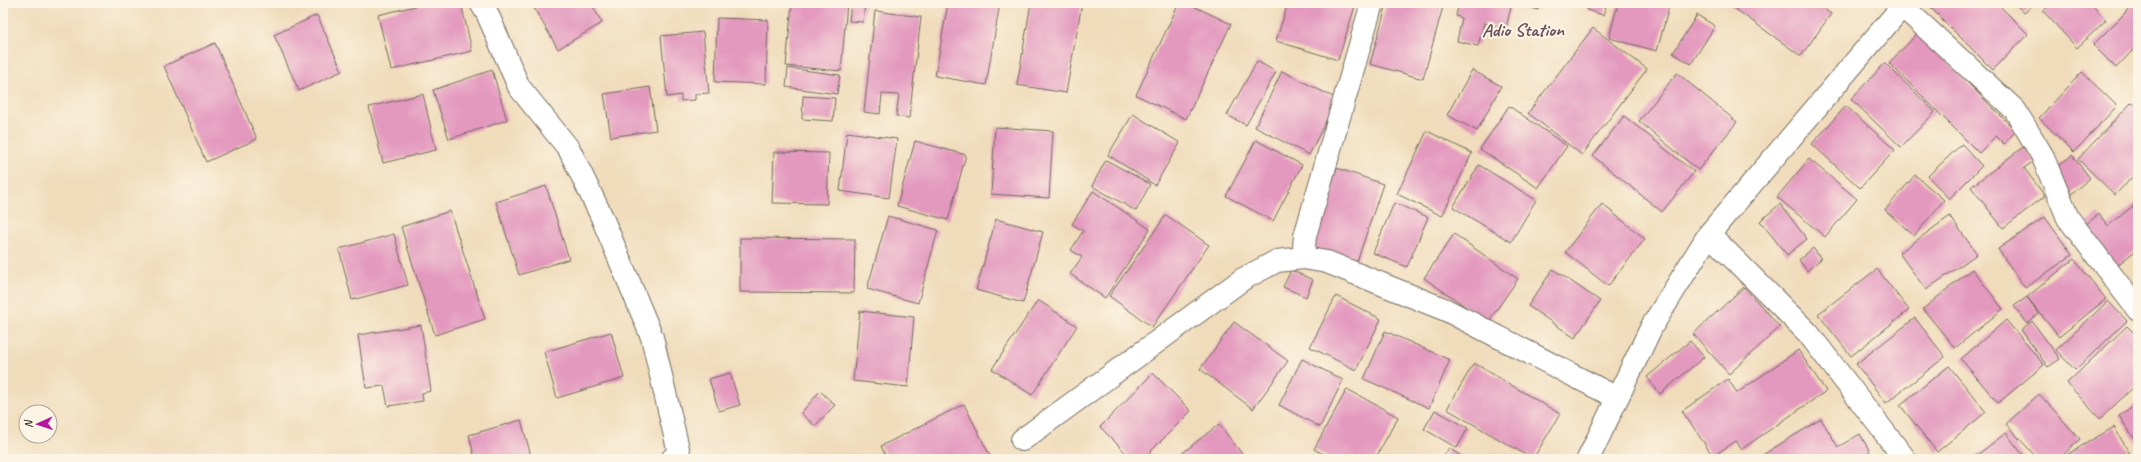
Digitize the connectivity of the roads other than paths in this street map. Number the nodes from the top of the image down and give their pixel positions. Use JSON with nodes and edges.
{"nodes":[{"id":1,"x":481,"y":3,"type":"edge"},
{"id":2,"x":1372,"y":3,"type":"edge"},
{"id":3,"x":1904,"y":4,"type":"edge"},
{"id":4,"x":1709,"y":234,"type":"junction"},
{"id":5,"x":1303,"y":258,"type":"junction"},
{"id":6,"x":2138,"y":310,"type":"edge"},
{"id":7,"x":1617,"y":398,"type":"junction"},
{"id":8,"x":1022,"y":440,"type":"dead end"},
{"id":9,"x":672,"y":459,"type":"edge"},
{"id":10,"x":1588,"y":459,"type":"edge"},
{"id":11,"x":1905,"y":459,"type":"edge"}],
"edges":[{"from":1,"to":9,"type":"street"},
{"from":2,"to":5,"type":"street"},
{"from":3,"to":4,"type":"street"},
{"from":3,"to":6,"type":"street"},
{"from":4,"to":7,"type":"street"},
{"from":4,"to":11,"type":"street"},
{"from":5,"to":7,"type":"street"},
{"from":5,"to":8,"type":"street"},
{"from":7,"to":10,"type":"street"}]}
